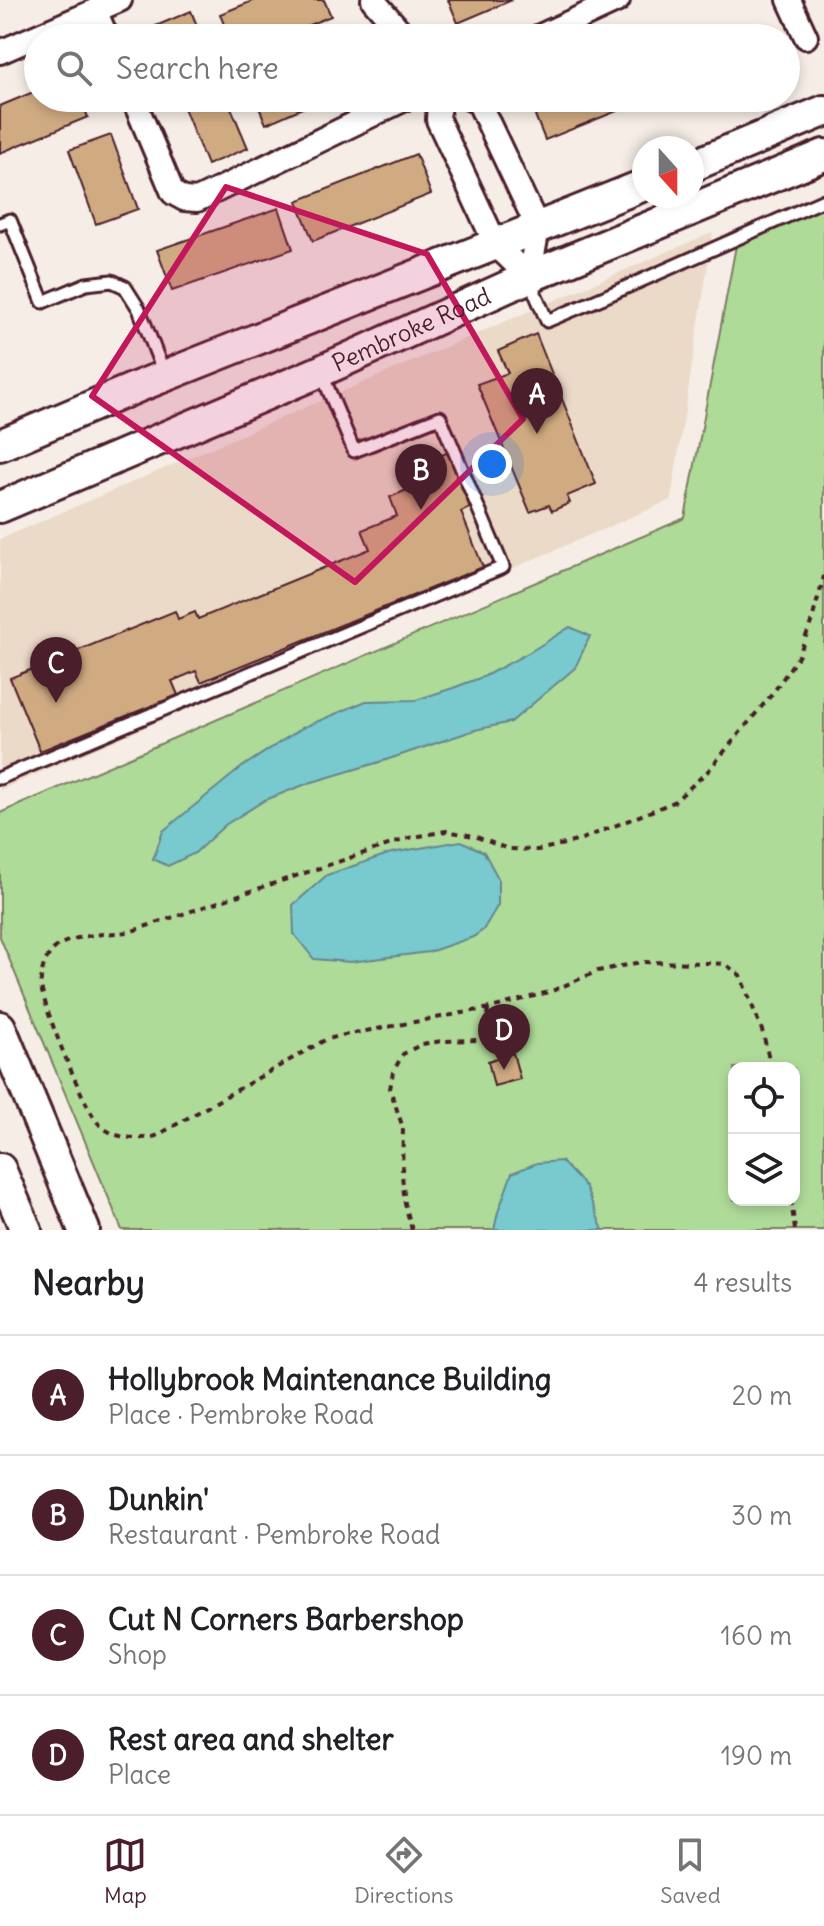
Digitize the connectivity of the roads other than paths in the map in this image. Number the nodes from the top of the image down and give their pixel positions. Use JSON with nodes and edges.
{"nodes":[{"id":1,"x":120,"y":0,"type":"edge"},
{"id":2,"x":373,"y":0,"type":"edge"},
{"id":3,"x":618,"y":0,"type":"edge"},
{"id":4,"x":789,"y":0,"type":"edge"},
{"id":5,"x":95,"y":10,"type":"junction"},
{"id":6,"x":63,"y":24,"type":"edge"},
{"id":7,"x":101,"y":24,"type":"edge"},
{"id":8,"x":394,"y":24,"type":"edge"},
{"id":9,"x":566,"y":24,"type":"edge"},
{"id":10,"x":806,"y":37,"type":"dead end"},
{"id":11,"x":24,"y":41,"type":"edge"},
{"id":12,"x":0,"y":52,"type":"edge"},
{"id":13,"x":824,"y":111,"type":"edge"},
{"id":14,"x":139,"y":112,"type":"edge"},
{"id":15,"x":378,"y":112,"type":"edge"},
{"id":16,"x":438,"y":112,"type":"edge"},
{"id":17,"x":483,"y":112,"type":"edge"},
{"id":18,"x":824,"y":155,"type":"edge"},
{"id":19,"x":704,"y":161,"type":"edge"},
{"id":20,"x":632,"y":190,"type":"edge"},
{"id":21,"x":824,"y":200,"type":"edge"},
{"id":22,"x":0,"y":224,"type":"edge"},
{"id":23,"x":538,"y":228,"type":"junction"},
{"id":24,"x":496,"y":245,"type":"junction"},
{"id":25,"x":529,"y":277,"type":"junction"},
{"id":26,"x":321,"y":371,"type":"junction"},
{"id":27,"x":165,"y":376,"type":"junction"},
{"id":28,"x":0,"y":445,"type":"edge"},
{"id":29,"x":0,"y":507,"type":"edge"},
{"id":30,"x":0,"y":778,"type":"edge"},
{"id":31,"x":0,"y":1027,"type":"edge"},
{"id":32,"x":0,"y":1169,"type":"edge"},
{"id":33,"x":26,"y":1230,"type":"edge"},
{"id":34,"x":84,"y":1230,"type":"edge"}],
"edges":[{"from":1,"to":5,"type":"street"},
{"from":2,"to":8,"type":"street"},
{"from":3,"to":9,"type":"street"},
{"from":4,"to":10,"type":"street"},
{"from":5,"to":6,"type":"street"},
{"from":5,"to":7,"type":"street"},
{"from":11,"to":12,"type":"street"},
{"from":13,"to":19,"type":"main road"},
{"from":14,"to":15,"type":"street"},
{"from":16,"to":24,"type":"street"},
{"from":17,"to":23,"type":"street"},
{"from":18,"to":25,"type":"main road","name":"Pembroke Road"},
{"from":20,"to":23,"type":"main road","name":"Pembroke Road"},
{"from":21,"to":25,"type":"lane"},
{"from":22,"to":27,"type":"lane"},
{"from":23,"to":24,"type":"main road","name":"Pembroke Road"},
{"from":23,"to":25,"type":"street"},
{"from":24,"to":25,"type":"street"},
{"from":24,"to":27,"type":"main road","name":"Pembroke Road"},
{"from":25,"to":26,"type":"main road","name":"Pembroke Road"},
{"from":26,"to":29,"type":"main road","name":"Pembroke Road"},
{"from":26,"to":30,"type":"lane"},
{"from":27,"to":28,"type":"main road","name":"Pembroke Road"},
{"from":31,"to":34,"type":"main road"},
{"from":32,"to":33,"type":"main road"}]}
